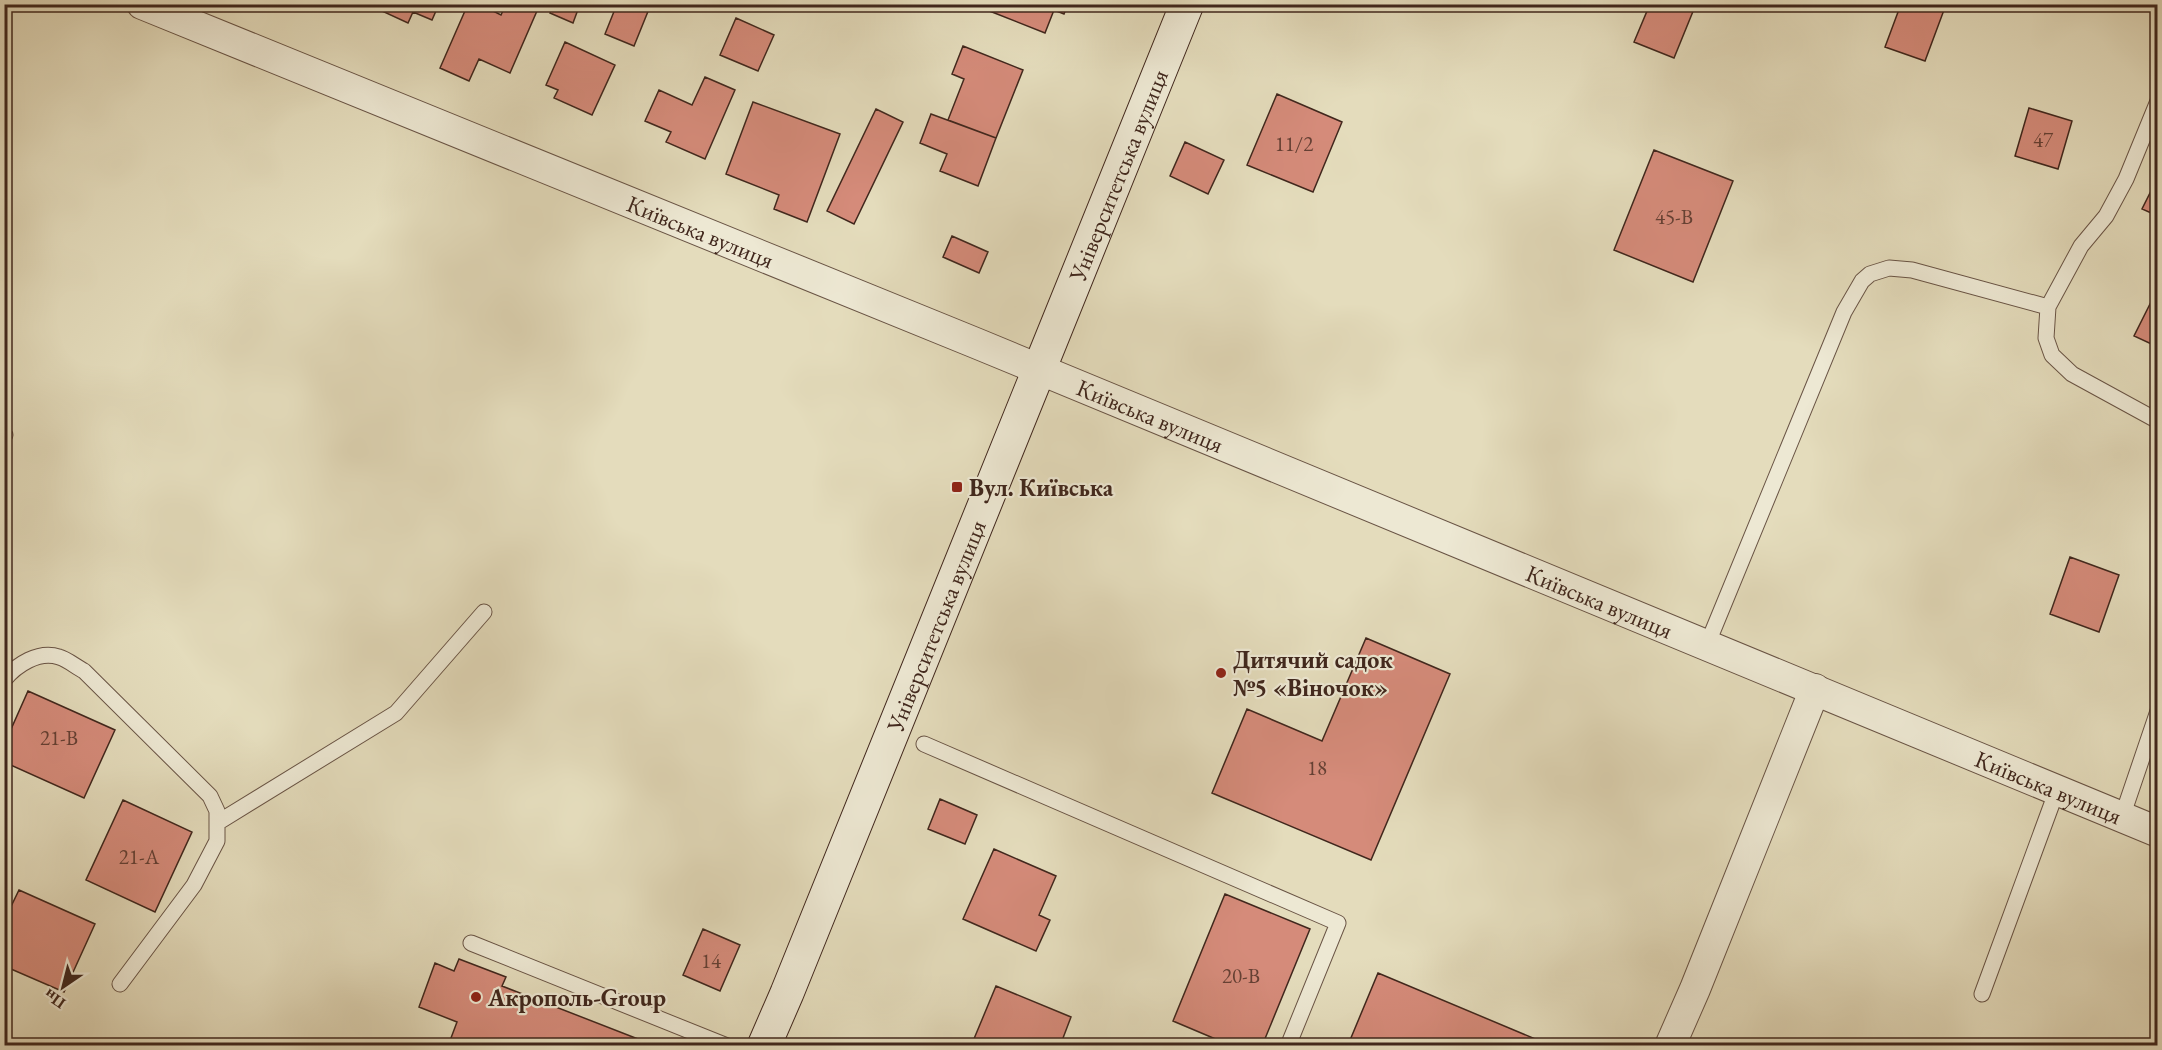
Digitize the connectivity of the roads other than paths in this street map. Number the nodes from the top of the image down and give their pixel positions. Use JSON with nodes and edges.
{"nodes":[{"id":1,"x":142,"y":4,"type":"edge"},
{"id":2,"x":1187,"y":4,"type":"edge"},
{"id":3,"x":197,"y":15,"type":"edge"},
{"id":4,"x":2157,"y":101,"type":"edge"},
{"id":5,"x":2048,"y":307,"type":"junction"},
{"id":6,"x":1038,"y":369,"type":"junction"},
{"id":7,"x":2157,"y":421,"type":"edge"},
{"id":8,"x":484,"y":612,"type":"dead end"},
{"id":9,"x":1707,"y":645,"type":"junction"},
{"id":10,"x":4,"y":680,"type":"edge"},
{"id":11,"x":1815,"y":689,"type":"junction"},
{"id":12,"x":2157,"y":711,"type":"edge"},
{"id":13,"x":924,"y":744,"type":"dead end"},
{"id":14,"x":2057,"y":790,"type":"junction"},
{"id":15,"x":2122,"y":817,"type":"junction"},
{"id":16,"x":217,"y":823,"type":"junction"},
{"id":17,"x":2157,"y":832,"type":"edge"},
{"id":18,"x":471,"y":943,"type":"dead end"},
{"id":19,"x":120,"y":984,"type":"dead end"},
{"id":20,"x":1982,"y":994,"type":"dead end"},
{"id":21,"x":727,"y":1046,"type":"edge"},
{"id":22,"x":764,"y":1046,"type":"edge"},
{"id":23,"x":1288,"y":1046,"type":"edge"},
{"id":24,"x":1670,"y":1046,"type":"edge"}],
"edges":[{"from":1,"to":3,"type":"street","name":"Київська вулиця"},
{"from":2,"to":6,"type":"main road","name":"Університетська вулиця"},
{"from":3,"to":6,"type":"street","name":"Київська вулиця"},
{"from":4,"to":5,"type":"lane"},
{"from":5,"to":7,"type":"lane"},
{"from":5,"to":9,"type":"lane"},
{"from":6,"to":9,"type":"street","name":"Київська вулиця"},
{"from":6,"to":22,"type":"main road","name":"Університетська вулиця"},
{"from":8,"to":16,"type":"lane"},
{"from":9,"to":11,"type":"street","name":"Київська вулиця"},
{"from":10,"to":16,"type":"lane"},
{"from":11,"to":14,"type":"street","name":"Київська вулиця"},
{"from":11,"to":24,"type":"street"},
{"from":12,"to":15,"type":"lane"},
{"from":13,"to":23,"type":"lane"},
{"from":14,"to":15,"type":"street","name":"Київська вулиця"},
{"from":14,"to":20,"type":"lane"},
{"from":15,"to":17,"type":"street","name":"Київська вулиця"},
{"from":16,"to":19,"type":"lane"},
{"from":18,"to":21,"type":"lane"}]}
